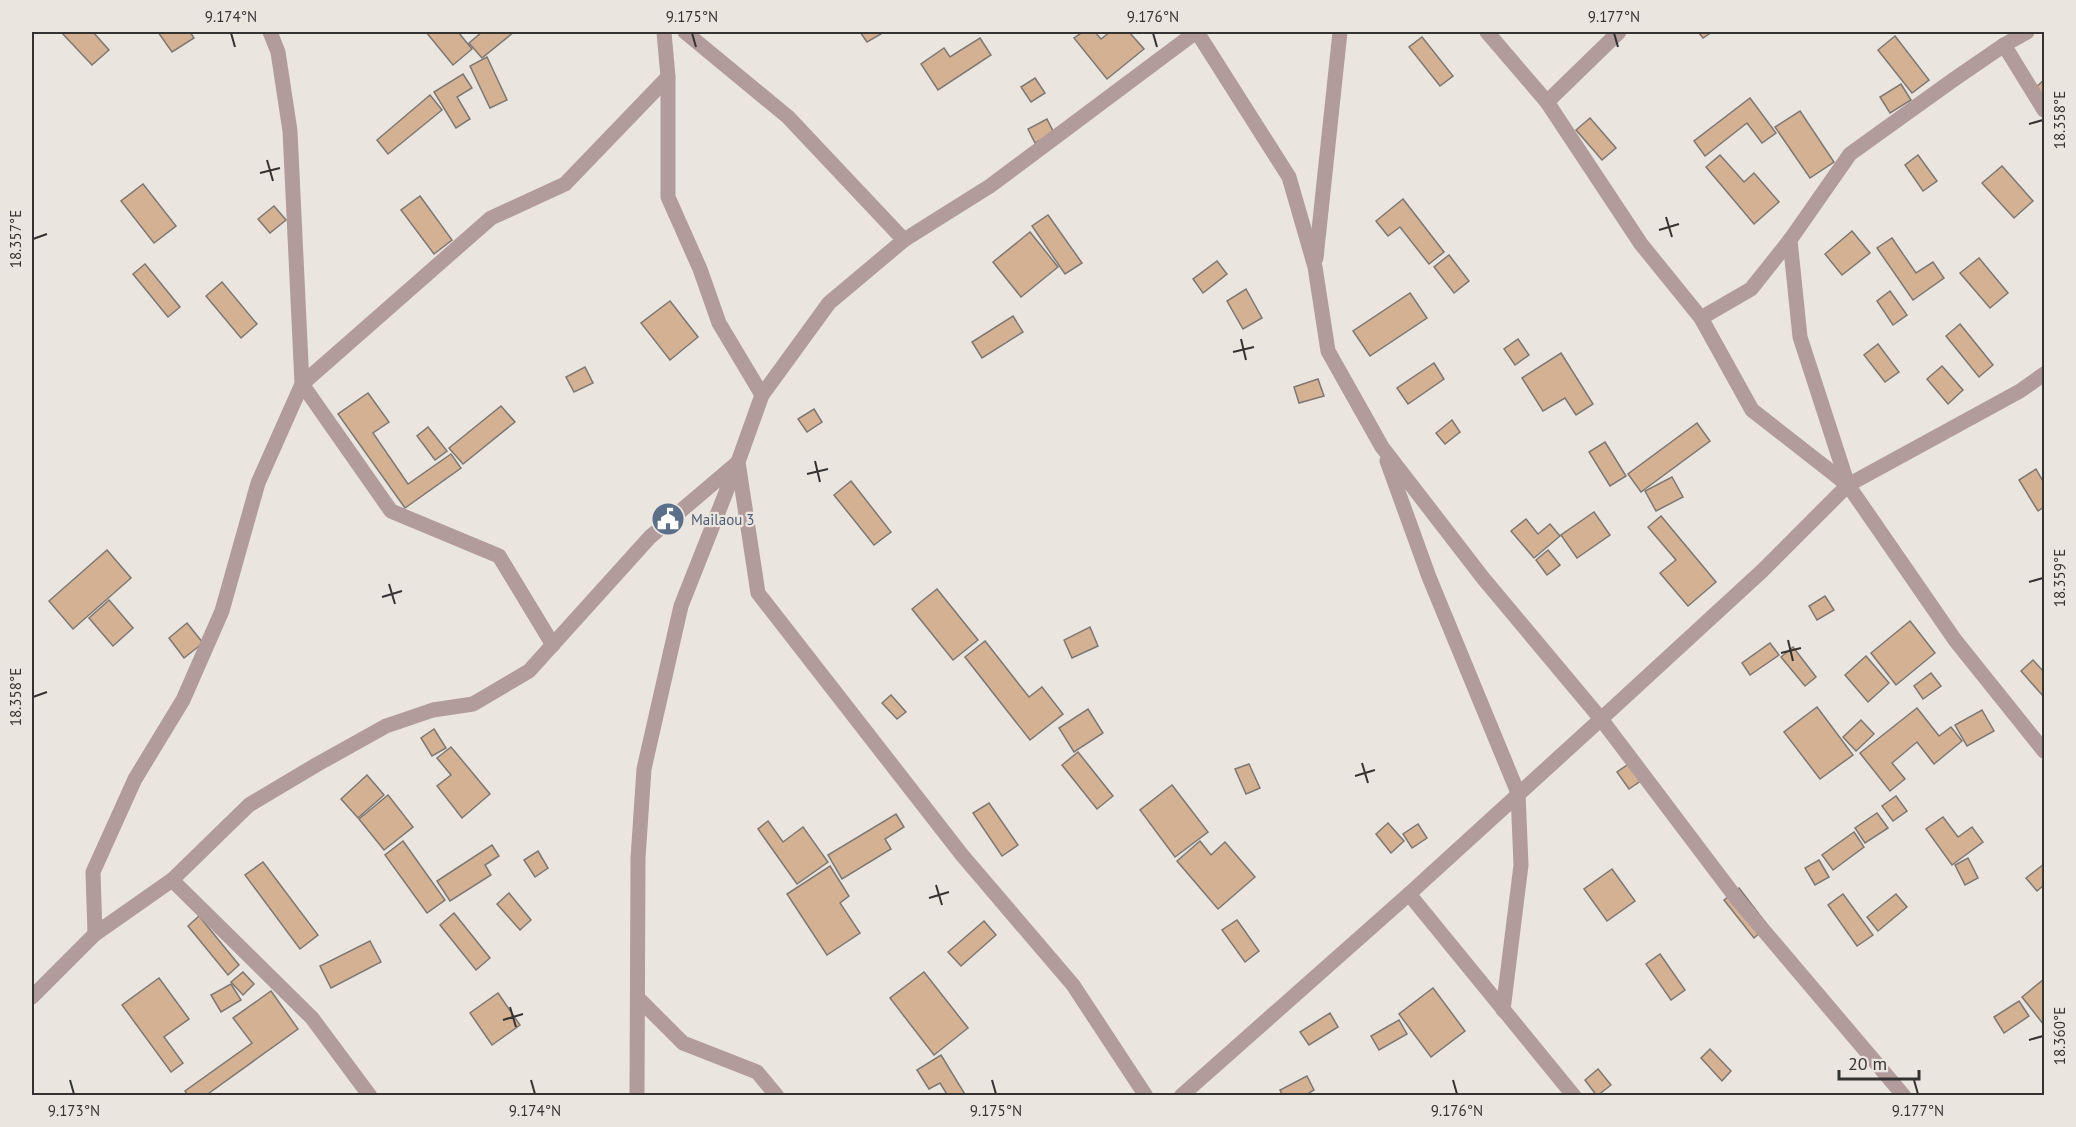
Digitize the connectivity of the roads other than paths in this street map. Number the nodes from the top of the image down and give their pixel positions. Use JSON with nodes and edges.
{"nodes":[{"id":1,"x":270,"y":32,"type":"edge"},
{"id":2,"x":664,"y":32,"type":"edge"},
{"id":3,"x":685,"y":32,"type":"edge"},
{"id":4,"x":1196,"y":32,"type":"edge"},
{"id":5,"x":1340,"y":32,"type":"edge"},
{"id":6,"x":1487,"y":32,"type":"edge"},
{"id":7,"x":1619,"y":32,"type":"edge"},
{"id":8,"x":2027,"y":32,"type":"edge"},
{"id":9,"x":2004,"y":45,"type":"junction"},
{"id":10,"x":668,"y":77,"type":"junction"},
{"id":11,"x":1547,"y":102,"type":"junction"},
{"id":12,"x":2044,"y":110,"type":"edge"},
{"id":13,"x":904,"y":240,"type":"junction"},
{"id":14,"x":1790,"y":240,"type":"junction"},
{"id":15,"x":1315,"y":267,"type":"junction"},
{"id":16,"x":1701,"y":318,"type":"junction"},
{"id":17,"x":2044,"y":374,"type":"edge"},
{"id":18,"x":302,"y":384,"type":"junction"},
{"id":19,"x":762,"y":395,"type":"junction"},
{"id":20,"x":1382,"y":447,"type":"junction"},
{"id":21,"x":738,"y":462,"type":"junction"},
{"id":22,"x":1848,"y":485,"type":"junction"},
{"id":23,"x":553,"y":645,"type":"junction"},
{"id":24,"x":1601,"y":719,"type":"junction"},
{"id":25,"x":2044,"y":751,"type":"edge"},
{"id":26,"x":1518,"y":793,"type":"junction"},
{"id":27,"x":172,"y":880,"type":"junction"},
{"id":28,"x":1409,"y":894,"type":"junction"},
{"id":29,"x":95,"y":934,"type":"junction"},
{"id":30,"x":32,"y":997,"type":"edge"},
{"id":31,"x":638,"y":998,"type":"junction"},
{"id":32,"x":1503,"y":1010,"type":"junction"},
{"id":33,"x":370,"y":1095,"type":"edge"},
{"id":34,"x":637,"y":1095,"type":"edge"},
{"id":35,"x":777,"y":1095,"type":"edge"},
{"id":36,"x":1146,"y":1095,"type":"edge"},
{"id":37,"x":1181,"y":1095,"type":"edge"},
{"id":38,"x":1574,"y":1095,"type":"edge"},
{"id":39,"x":1904,"y":1095,"type":"edge"}],
"edges":[{"from":1,"to":18,"type":"street"},
{"from":2,"to":10,"type":"street"},
{"from":3,"to":13,"type":"street"},
{"from":4,"to":13,"type":"street"},
{"from":4,"to":15,"type":"street"},
{"from":5,"to":15,"type":"street"},
{"from":6,"to":11,"type":"street"},
{"from":7,"to":11,"type":"street"},
{"from":8,"to":9,"type":"street"},
{"from":9,"to":12,"type":"street"},
{"from":9,"to":14,"type":"street"},
{"from":10,"to":18,"type":"street"},
{"from":10,"to":19,"type":"street"},
{"from":11,"to":16,"type":"street"},
{"from":13,"to":19,"type":"street"},
{"from":14,"to":16,"type":"street"},
{"from":14,"to":22,"type":"street"},
{"from":15,"to":20,"type":"street"},
{"from":16,"to":22,"type":"street"},
{"from":17,"to":22,"type":"street"},
{"from":18,"to":23,"type":"street"},
{"from":18,"to":29,"type":"street"},
{"from":19,"to":21,"type":"street"},
{"from":20,"to":24,"type":"street"},
{"from":20,"to":26,"type":"street"},
{"from":21,"to":23,"type":"street"},
{"from":21,"to":31,"type":"street"},
{"from":21,"to":36,"type":"street"},
{"from":22,"to":24,"type":"street"},
{"from":22,"to":25,"type":"street"},
{"from":23,"to":27,"type":"street"},
{"from":24,"to":26,"type":"street"},
{"from":24,"to":39,"type":"street"},
{"from":26,"to":28,"type":"street"},
{"from":26,"to":32,"type":"street"},
{"from":27,"to":29,"type":"street"},
{"from":27,"to":33,"type":"street"},
{"from":28,"to":32,"type":"street"},
{"from":28,"to":37,"type":"street"},
{"from":29,"to":30,"type":"street"},
{"from":31,"to":34,"type":"street"},
{"from":31,"to":35,"type":"street"},
{"from":32,"to":38,"type":"street"}]}
